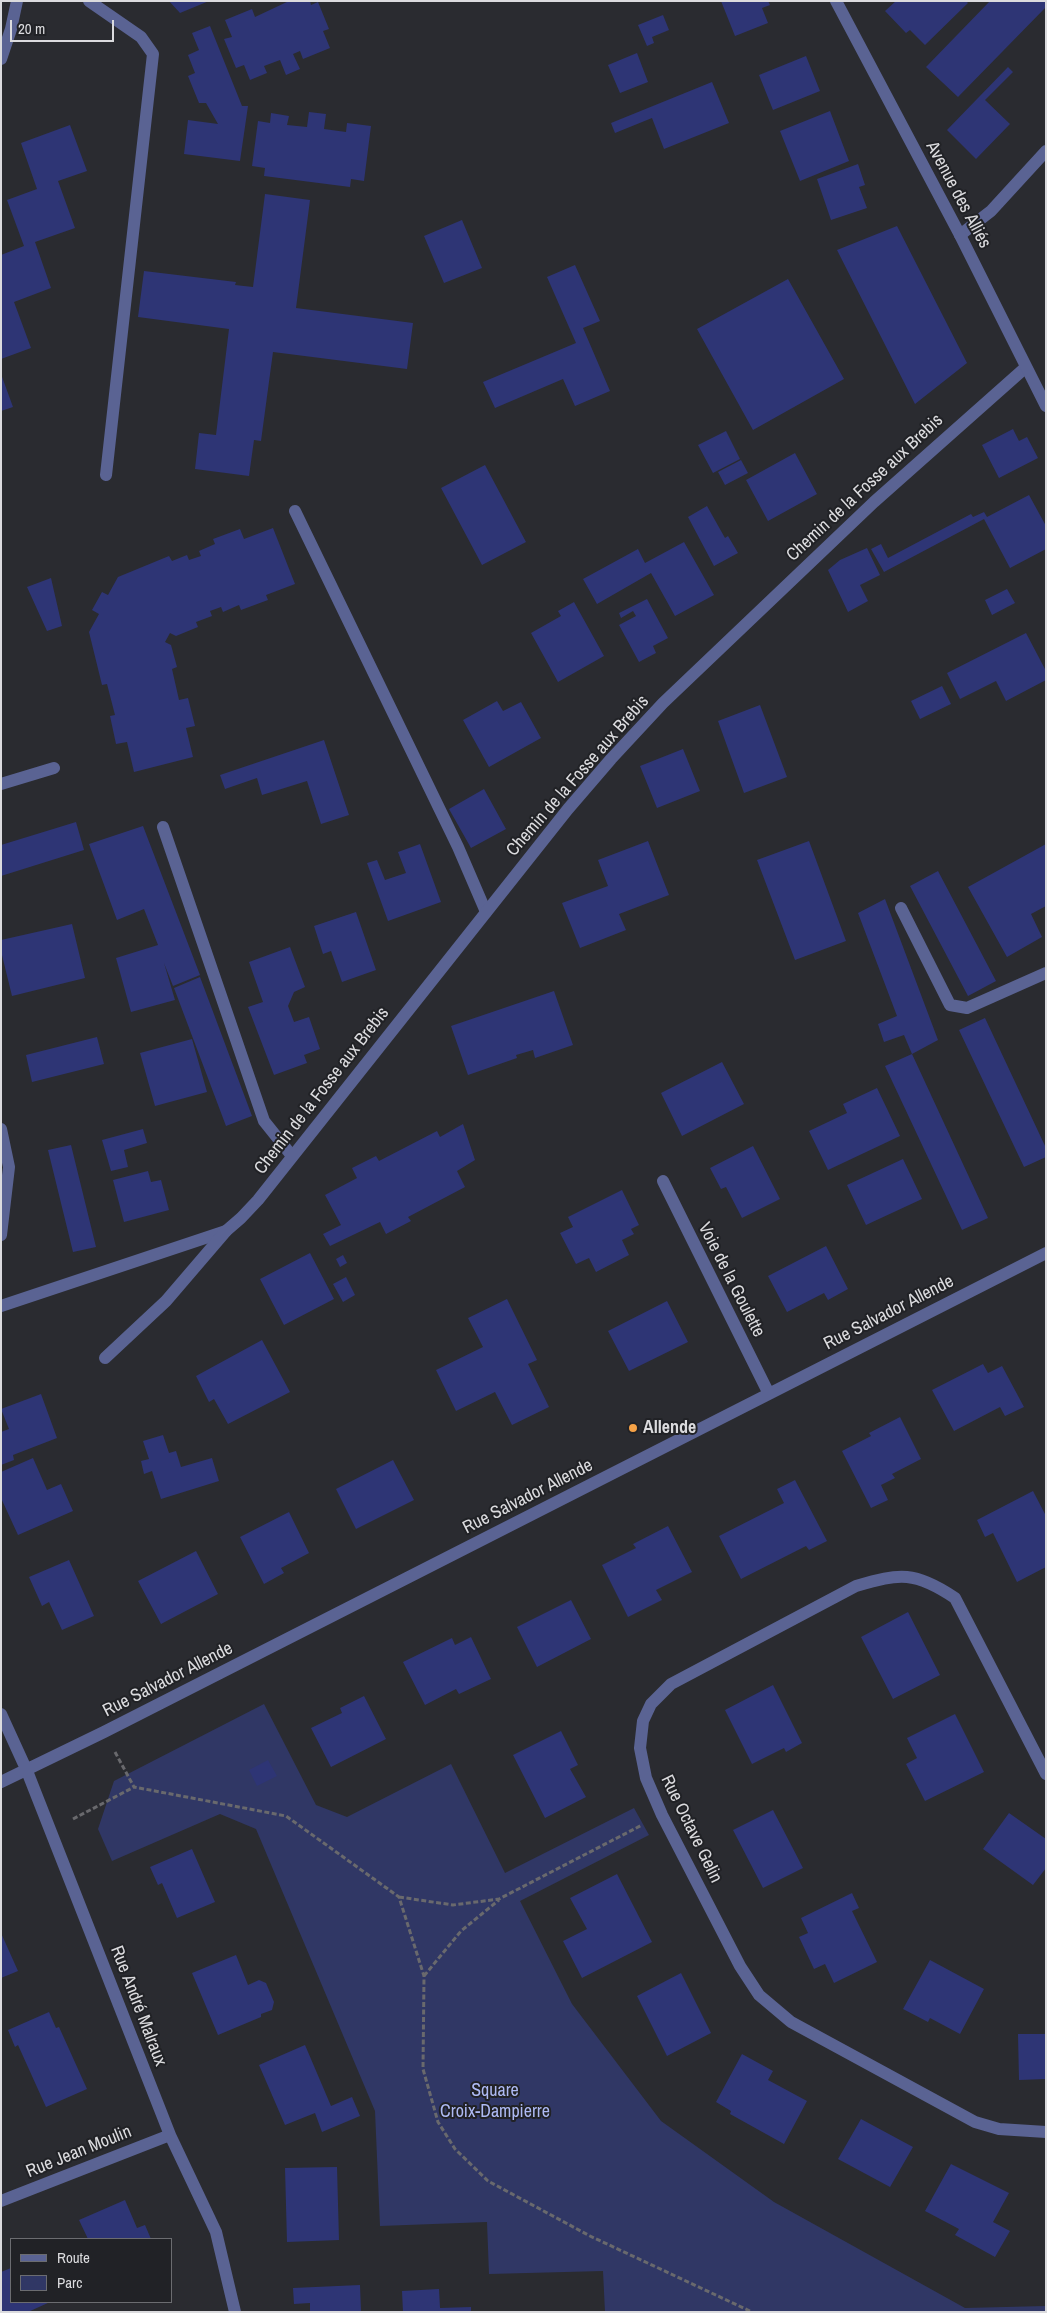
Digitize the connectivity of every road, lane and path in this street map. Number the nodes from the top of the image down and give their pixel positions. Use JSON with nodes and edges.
{"nodes":[{"id":1,"x":17,"y":1,"type":"edge"},
{"id":2,"x":88,"y":1,"type":"edge"},
{"id":3,"x":836,"y":1,"type":"edge"},
{"id":4,"x":1,"y":59,"type":"edge"},
{"id":5,"x":1046,"y":151,"type":"edge"},
{"id":6,"x":960,"y":235,"type":"junction"},
{"id":7,"x":1025,"y":368,"type":"junction"},
{"id":8,"x":1046,"y":406,"type":"edge"},
{"id":9,"x":106,"y":475,"type":"dead end"},
{"id":10,"x":295,"y":511,"type":"dead end"},
{"id":11,"x":54,"y":768,"type":"dead end"},
{"id":12,"x":1,"y":784,"type":"edge"},
{"id":13,"x":164,"y":827,"type":"dead end"},
{"id":14,"x":901,"y":908,"type":"dead end"},
{"id":15,"x":486,"y":912,"type":"junction"},
{"id":16,"x":1046,"y":974,"type":"edge"},
{"id":17,"x":1,"y":1129,"type":"edge"},
{"id":18,"x":292,"y":1156,"type":"junction"},
{"id":19,"x":663,"y":1181,"type":"dead end"},
{"id":20,"x":226,"y":1230,"type":"junction"},
{"id":21,"x":1,"y":1235,"type":"edge"},
{"id":22,"x":1046,"y":1253,"type":"edge"},
{"id":23,"x":1,"y":1306,"type":"edge"},
{"id":24,"x":106,"y":1358,"type":"dead end"},
{"id":25,"x":769,"y":1394,"type":"junction"},
{"id":26,"x":1,"y":1714,"type":"edge"},
{"id":27,"x":104,"y":1732,"type":"junction"},
{"id":28,"x":27,"y":1771,"type":"junction"},
{"id":29,"x":1046,"y":1774,"type":"edge"},
{"id":30,"x":1,"y":1782,"type":"edge"},
{"id":31,"x":134,"y":1787,"type":"junction"},
{"id":32,"x":662,"y":1815,"type":"junction"},
{"id":33,"x":50,"y":1830,"type":"junction"},
{"id":34,"x":399,"y":1897,"type":"junction"},
{"id":35,"x":499,"y":1899,"type":"junction"},
{"id":36,"x":424,"y":1976,"type":"junction"},
{"id":37,"x":1046,"y":2132,"type":"edge"},
{"id":38,"x":170,"y":2135,"type":"junction"},
{"id":39,"x":1,"y":2201,"type":"edge"},
{"id":40,"x":235,"y":2312,"type":"edge"},
{"id":41,"x":752,"y":2312,"type":"edge"}],
"edges":[{"from":1,"to":4,"type":"street"},
{"from":2,"to":9,"type":"street"},
{"from":3,"to":6,"type":"street","name":"Avenue des Alliés"},
{"from":5,"to":6,"type":"street"},
{"from":6,"to":7,"type":"street","name":"Avenue des Alliés"},
{"from":7,"to":8,"type":"street","name":"Avenue des Alliés"},
{"from":7,"to":15,"type":"street","name":"Chemin de la Fosse aux Brebis"},
{"from":10,"to":15,"type":"street"},
{"from":11,"to":12,"type":"street"},
{"from":13,"to":18,"type":"street"},
{"from":14,"to":16,"type":"street"},
{"from":15,"to":18,"type":"street","name":"Chemin de la Fosse aux Brebis"},
{"from":17,"to":21,"type":"street"},
{"from":18,"to":20,"type":"street","name":"Chemin de la Fosse aux Brebis"},
{"from":19,"to":25,"type":"street","name":"Voie de la Goulette"},
{"from":20,"to":23,"type":"street","name":"Chemin de la Fosse aux Brebis"},
{"from":20,"to":24,"type":"street","name":"Chemin de la Fosse aux Brebis"},
{"from":22,"to":25,"type":"street","name":"Rue Salvador Allende"},
{"from":25,"to":27,"type":"street","name":"Rue Salvador Allende"},
{"from":26,"to":28,"type":"street","name":"Rue André Malraux"},
{"from":27,"to":28,"type":"street","name":"Rue Salvador Allende"},
{"from":27,"to":31,"type":"path"},
{"from":28,"to":30,"type":"street","name":"Rue Salvador Allende"},
{"from":28,"to":33,"type":"street","name":"Rue André Malraux"},
{"from":29,"to":32,"type":"street","name":"Rue Octave Gelin"},
{"from":31,"to":33,"type":"path"},
{"from":31,"to":34,"type":"path"},
{"from":32,"to":35,"type":"path"},
{"from":32,"to":37,"type":"street","name":"Rue Octave Gelin"},
{"from":33,"to":38,"type":"street","name":"Rue André Malraux"},
{"from":34,"to":35,"type":"path"},
{"from":34,"to":36,"type":"path"},
{"from":35,"to":36,"type":"path"},
{"from":36,"to":41,"type":"path"},
{"from":38,"to":39,"type":"street","name":"Rue Jean Moulin"},
{"from":38,"to":40,"type":"street","name":"Rue André Malraux"}]}
